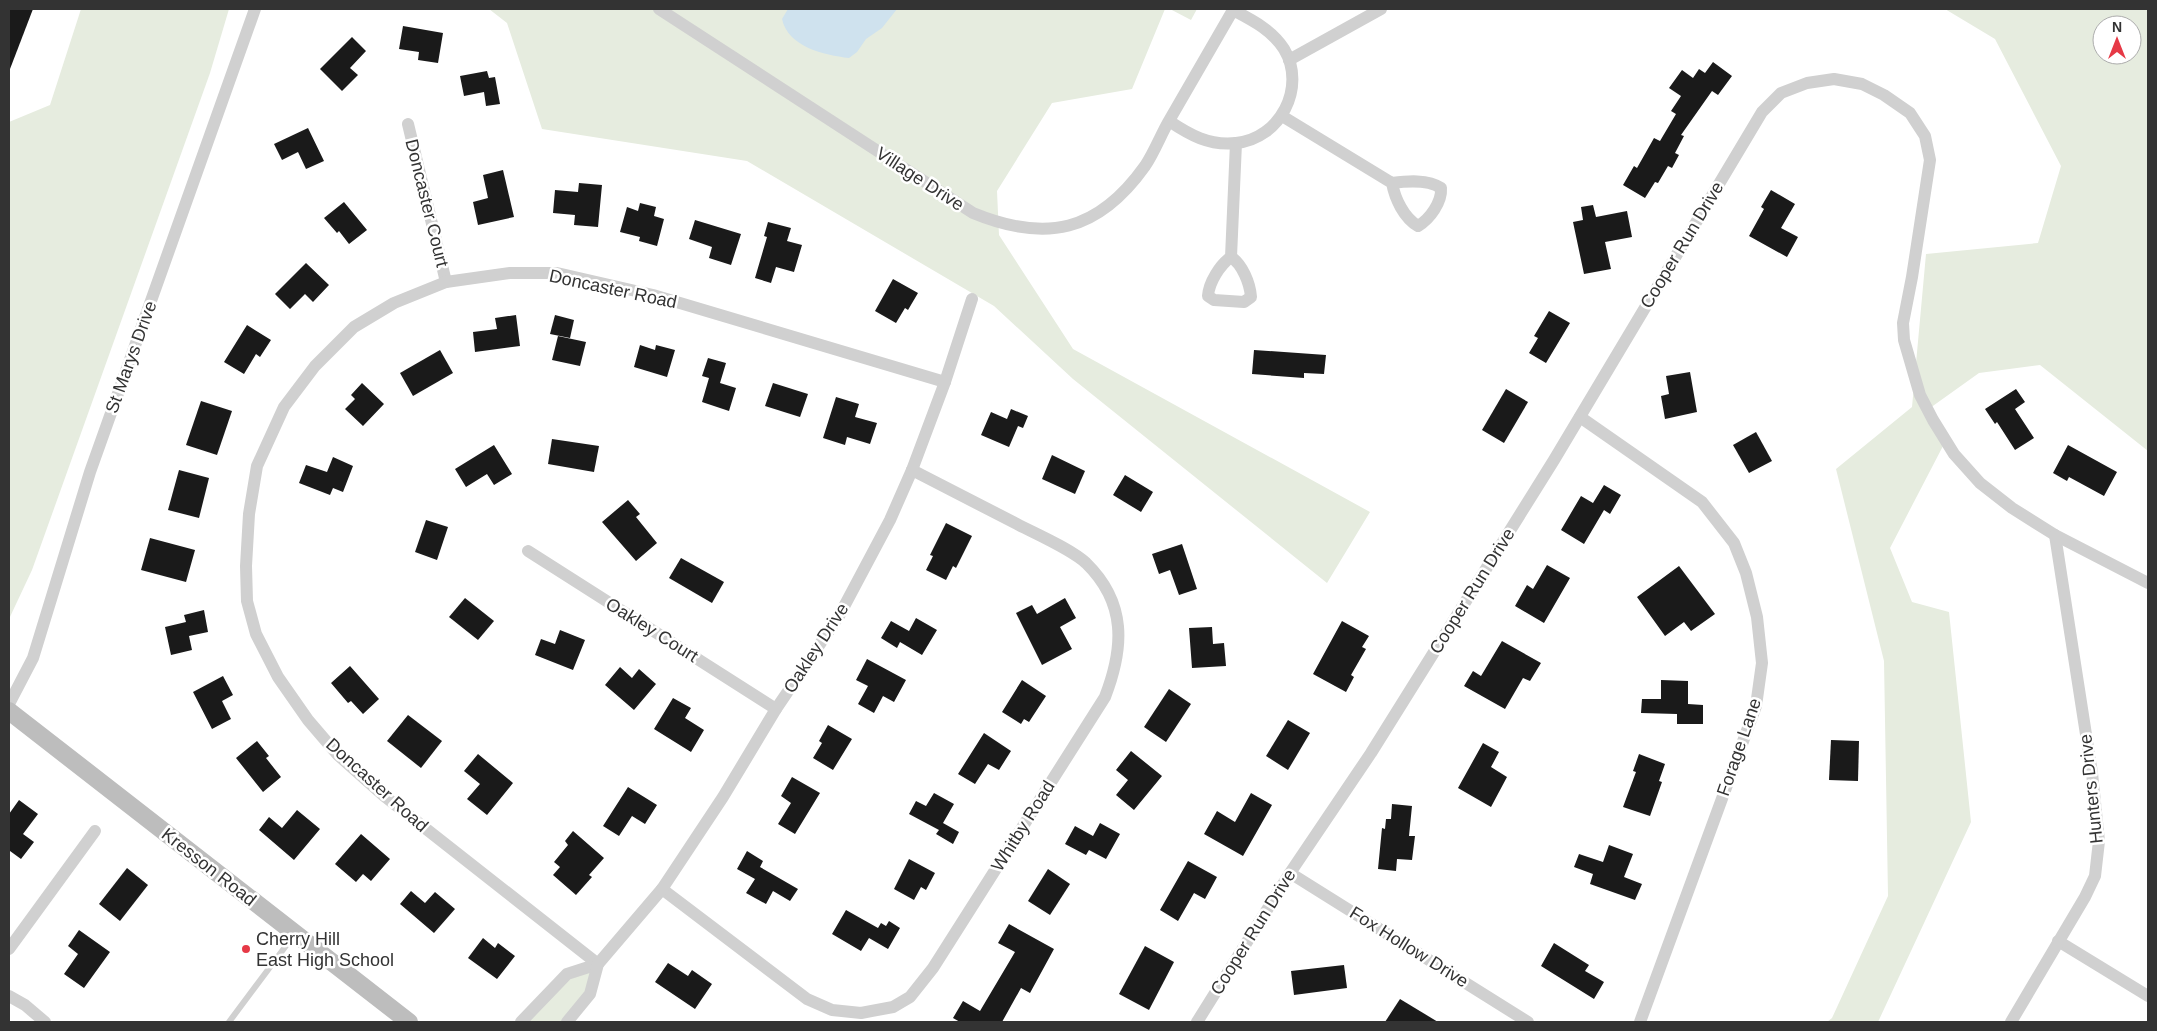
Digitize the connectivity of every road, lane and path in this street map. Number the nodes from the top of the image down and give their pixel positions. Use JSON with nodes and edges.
{"nodes":[{"id":1,"x":256,"y":9,"type":"edge"},
{"id":2,"x":659,"y":9,"type":"edge"},
{"id":3,"x":1233,"y":9,"type":"edge"},
{"id":4,"x":1381,"y":9,"type":"edge"},
{"id":5,"x":1289,"y":60,"type":"junction"},
{"id":6,"x":1282,"y":116,"type":"junction"},
{"id":7,"x":1169,"y":121,"type":"junction"},
{"id":8,"x":408,"y":124,"type":"dead end"},
{"id":9,"x":1236,"y":143,"type":"junction"},
{"id":10,"x":1392,"y":183,"type":"dead end"},
{"id":11,"x":1231,"y":257,"type":"dead end"},
{"id":12,"x":446,"y":282,"type":"junction"},
{"id":13,"x":972,"y":299,"type":"dead end"},
{"id":14,"x":945,"y":382,"type":"junction"},
{"id":15,"x":1580,"y":417,"type":"junction"},
{"id":16,"x":912,"y":470,"type":"junction"},
{"id":17,"x":2055,"y":535,"type":"junction"},
{"id":18,"x":528,"y":551,"type":"dead end"},
{"id":19,"x":2148,"y":582,"type":"edge"},
{"id":20,"x":9,"y":704,"type":"edge"},
{"id":21,"x":776,"y":708,"type":"junction"},
{"id":22,"x":9,"y":712,"type":"edge"},
{"id":23,"x":95,"y":831,"type":"dead end"},
{"id":24,"x":1290,"y":873,"type":"junction"},
{"id":25,"x":662,"y":889,"type":"junction"},
{"id":26,"x":295,"y":934,"type":"junction"},
{"id":27,"x":2058,"y":941,"type":"junction"},
{"id":28,"x":9,"y":949,"type":"edge"},
{"id":29,"x":598,"y":964,"type":"junction"},
{"id":30,"x":9,"y":996,"type":"edge"},
{"id":31,"x":2148,"y":996,"type":"edge"},
{"id":32,"x":841,"y":1017,"type":"edge"},
{"id":33,"x":45,"y":1022,"type":"edge"},
{"id":34,"x":229,"y":1022,"type":"edge"},
{"id":35,"x":409,"y":1022,"type":"edge"},
{"id":36,"x":521,"y":1022,"type":"edge"},
{"id":37,"x":567,"y":1022,"type":"edge"},
{"id":38,"x":1197,"y":1022,"type":"edge"},
{"id":39,"x":1528,"y":1022,"type":"edge"},
{"id":40,"x":1640,"y":1022,"type":"edge"},
{"id":41,"x":2011,"y":1022,"type":"edge"}],
"edges":[{"from":1,"to":20,"type":"street","name":"St Marys Drive"},
{"from":2,"to":7,"type":"street","name":"Village Drive"},
{"from":3,"to":5,"type":"street","name":"Village Drive"},
{"from":3,"to":7,"type":"street","name":"Village Drive"},
{"from":4,"to":5,"type":"street"},
{"from":5,"to":6,"type":"street","name":"Village Drive"},
{"from":6,"to":9,"type":"street","name":"Village Drive"},
{"from":6,"to":10,"type":"street"},
{"from":7,"to":9,"type":"street","name":"Village Drive"},
{"from":8,"to":12,"type":"street","name":"Doncaster Court"},
{"from":9,"to":11,"type":"street"},
{"from":12,"to":14,"type":"street","name":"Doncaster Road"},
{"from":12,"to":29,"type":"street","name":"Doncaster Road"},
{"from":13,"to":14,"type":"street","name":"Oakley Drive"},
{"from":14,"to":16,"type":"street","name":"Oakley Drive"},
{"from":15,"to":17,"type":"street","name":"Cooper Run Drive"},
{"from":15,"to":24,"type":"street","name":"Cooper Run Drive"},
{"from":15,"to":40,"type":"street","name":"Forage Lane"},
{"from":16,"to":21,"type":"street","name":"Oakley Drive"},
{"from":16,"to":32,"type":"street","name":"Whitby Road"},
{"from":17,"to":19,"type":"street","name":"Cooper Run Drive"},
{"from":17,"to":27,"type":"street","name":"Hunters Drive"},
{"from":18,"to":21,"type":"street","name":"Oakley Court"},
{"from":21,"to":25,"type":"street","name":"Oakley Drive"},
{"from":22,"to":26,"type":"street","name":"Kresson Road"},
{"from":23,"to":28,"type":"street"},
{"from":24,"to":38,"type":"street","name":"Cooper Run Drive"},
{"from":24,"to":39,"type":"street","name":"Fox Hollow Drive"},
{"from":25,"to":29,"type":"street","name":"Oakley Drive"},
{"from":25,"to":32,"type":"street","name":"Whitby Road"},
{"from":26,"to":34,"type":"lane"},
{"from":26,"to":35,"type":"street","name":"Kresson Road"},
{"from":27,"to":31,"type":"street"},
{"from":27,"to":41,"type":"street","name":"Hunters Drive"},
{"from":29,"to":36,"type":"street"},
{"from":29,"to":37,"type":"street"},
{"from":30,"to":33,"type":"street"}]}
